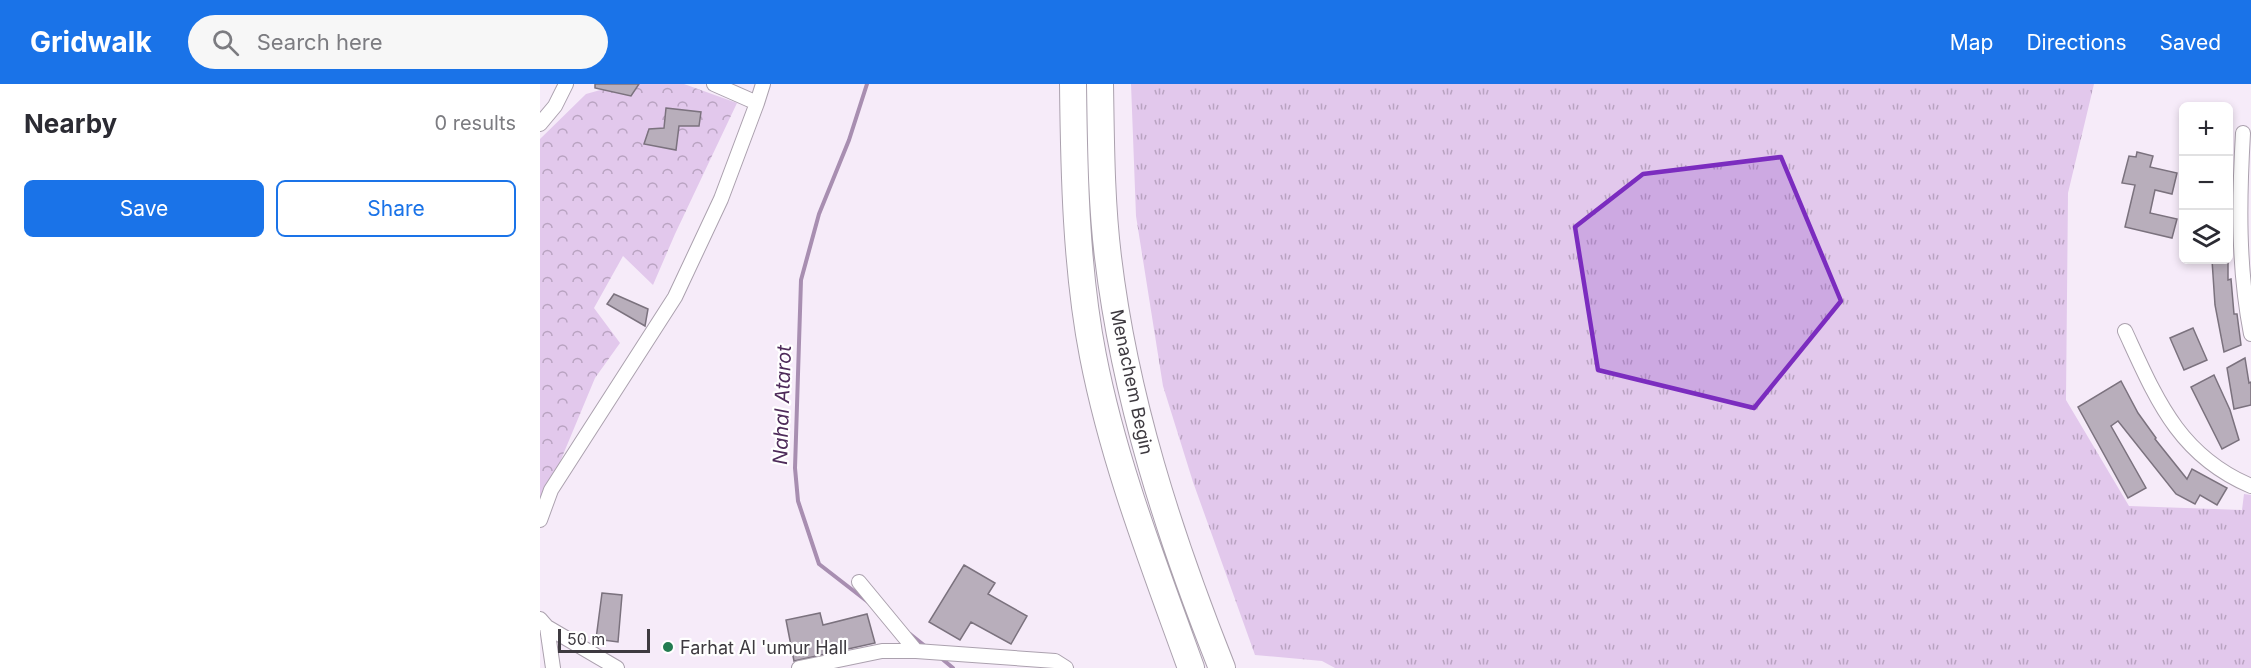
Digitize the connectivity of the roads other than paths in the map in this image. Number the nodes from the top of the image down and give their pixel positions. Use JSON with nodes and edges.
{"nodes":[{"id":1,"x":566,"y":84,"type":"edge"},
{"id":2,"x":714,"y":84,"type":"edge"},
{"id":3,"x":764,"y":84,"type":"edge"},
{"id":4,"x":1073,"y":84,"type":"edge"},
{"id":5,"x":1100,"y":84,"type":"edge"},
{"id":6,"x":757,"y":103,"type":"junction"},
{"id":7,"x":540,"y":124,"type":"edge"},
{"id":8,"x":2243,"y":134,"type":"dead end"},
{"id":9,"x":2246,"y":167,"type":"edge"},
{"id":10,"x":2125,"y":331,"type":"dead end"},
{"id":11,"x":2251,"y":334,"type":"edge"},
{"id":12,"x":2251,"y":486,"type":"edge"},
{"id":13,"x":540,"y":520,"type":"edge"},
{"id":14,"x":859,"y":582,"type":"dead end"},
{"id":15,"x":543,"y":623,"type":"edge"},
{"id":16,"x":916,"y":651,"type":"junction"},
{"id":17,"x":552,"y":668,"type":"edge"},
{"id":18,"x":617,"y":668,"type":"edge"},
{"id":19,"x":799,"y":668,"type":"edge"},
{"id":20,"x":1066,"y":668,"type":"edge"},
{"id":21,"x":1191,"y":668,"type":"edge"},
{"id":22,"x":1222,"y":668,"type":"edge"}],
"edges":[{"from":1,"to":7,"type":"street"},
{"from":2,"to":6,"type":"street"},
{"from":3,"to":6,"type":"street"},
{"from":4,"to":21,"type":"highway","name":"Menachem Begin"},
{"from":5,"to":22,"type":"highway","name":"Menachem Begin"},
{"from":6,"to":13,"type":"street"},
{"from":8,"to":9,"type":"street"},
{"from":9,"to":11,"type":"street"},
{"from":10,"to":12,"type":"street"},
{"from":14,"to":16,"type":"street"},
{"from":15,"to":17,"type":"street"},
{"from":15,"to":18,"type":"street"},
{"from":16,"to":19,"type":"street"},
{"from":16,"to":20,"type":"street"}]}
